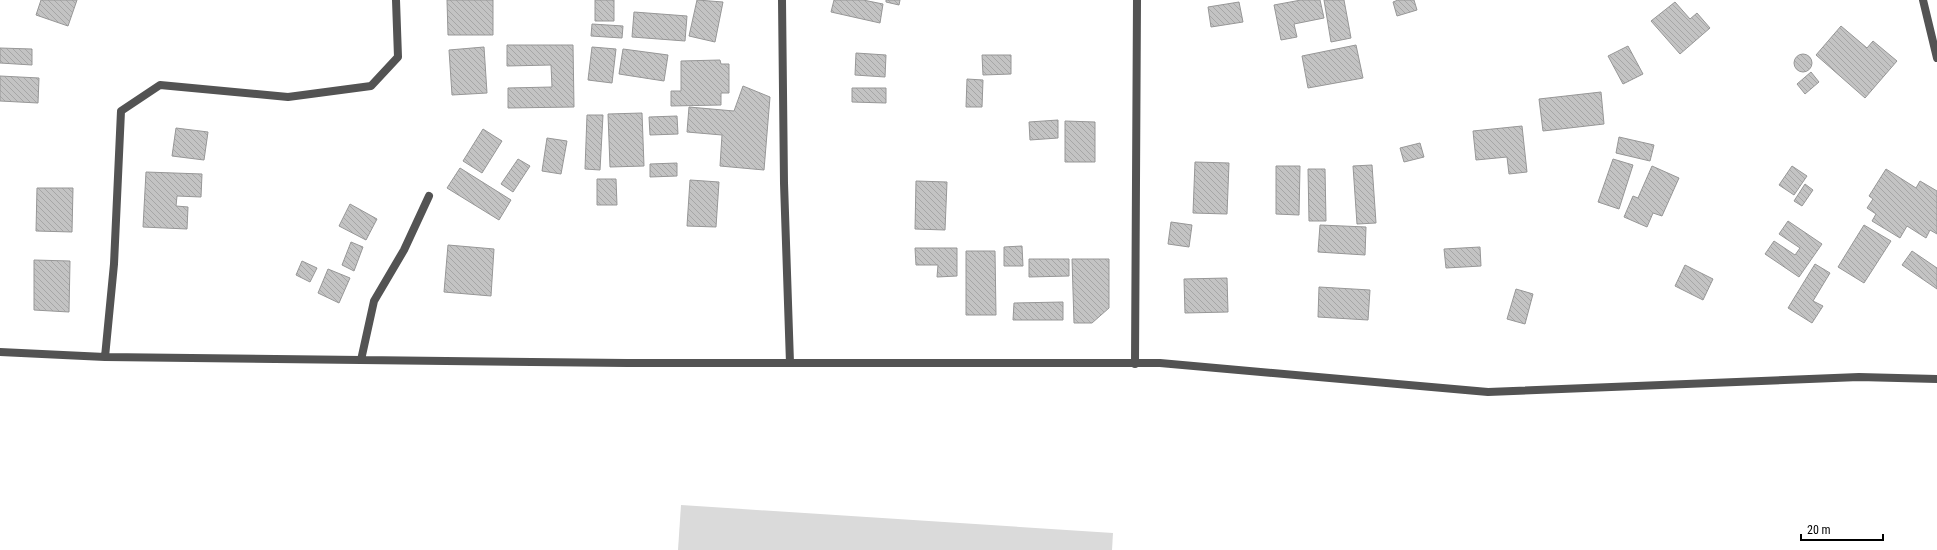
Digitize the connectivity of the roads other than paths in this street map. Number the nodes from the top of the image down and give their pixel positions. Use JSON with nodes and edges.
{"nodes":[{"id":1,"x":396,"y":0,"type":"edge"},
{"id":2,"x":782,"y":0,"type":"edge"},
{"id":3,"x":1137,"y":0,"type":"edge"},
{"id":4,"x":1923,"y":0,"type":"edge"},
{"id":5,"x":1937,"y":58,"type":"edge"},
{"id":6,"x":429,"y":196,"type":"dead end"},
{"id":7,"x":0,"y":352,"type":"edge"},
{"id":8,"x":105,"y":357,"type":"junction"},
{"id":9,"x":361,"y":360,"type":"junction"},
{"id":10,"x":790,"y":363,"type":"junction"},
{"id":11,"x":1135,"y":364,"type":"junction"},
{"id":12,"x":1937,"y":379,"type":"edge"}],
"edges":[{"from":1,"to":8,"type":"street"},
{"from":2,"to":10,"type":"street"},
{"from":3,"to":11,"type":"street"},
{"from":4,"to":5,"type":"street"},
{"from":6,"to":9,"type":"street"},
{"from":7,"to":8,"type":"street"},
{"from":8,"to":9,"type":"street"},
{"from":9,"to":10,"type":"street"},
{"from":10,"to":11,"type":"street"},
{"from":11,"to":12,"type":"street"}]}
